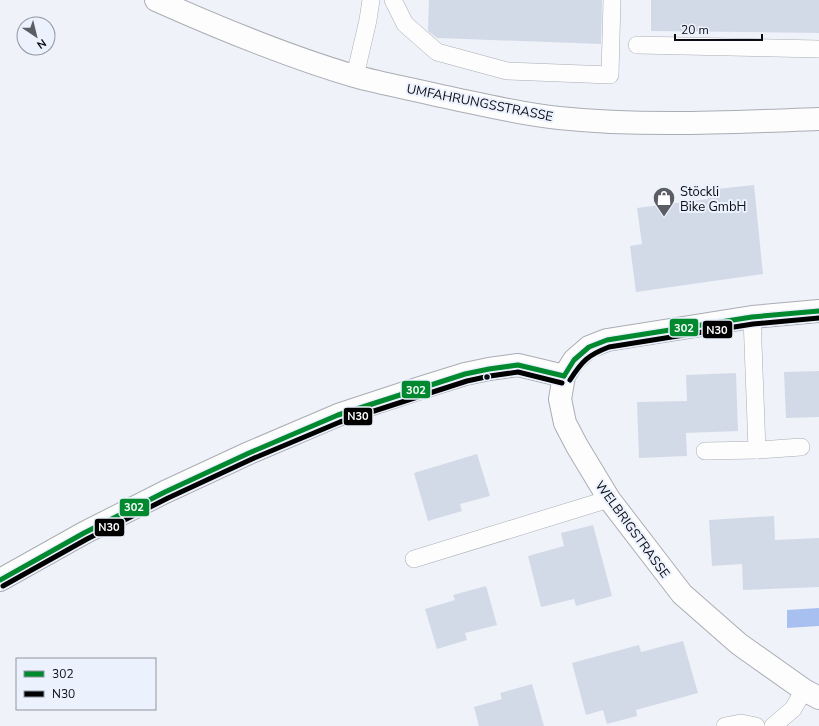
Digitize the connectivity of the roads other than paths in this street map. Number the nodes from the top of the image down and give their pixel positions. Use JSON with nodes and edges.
{"nodes":[{"id":1,"x":156,"y":0,"type":"edge"},
{"id":2,"x":371,"y":0,"type":"edge"},
{"id":3,"x":393,"y":0,"type":"edge"},
{"id":4,"x":612,"y":0,"type":"edge"},
{"id":5,"x":637,"y":45,"type":"dead end"},
{"id":6,"x":819,"y":49,"type":"edge"},
{"id":7,"x":355,"y":76,"type":"junction"},
{"id":8,"x":819,"y":119,"type":"edge"},
{"id":9,"x":819,"y":311,"type":"edge"},
{"id":10,"x":752,"y":317,"type":"junction"},
{"id":11,"x":564,"y":376,"type":"junction"},
{"id":12,"x":801,"y":447,"type":"dead end"},
{"id":13,"x":757,"y":450,"type":"junction"},
{"id":14,"x":705,"y":451,"type":"dead end"},
{"id":15,"x":609,"y":499,"type":"junction"},
{"id":16,"x":414,"y":559,"type":"dead end"},
{"id":17,"x":0,"y":580,"type":"edge"},
{"id":18,"x":812,"y":694,"type":"edge"},
{"id":19,"x":725,"y":726,"type":"edge"},
{"id":20,"x":756,"y":726,"type":"edge"},
{"id":21,"x":773,"y":726,"type":"edge"}],
"edges":[{"from":1,"to":7,"type":"street","name":"UMFAHRUNGSSTRASSE"},
{"from":2,"to":7,"type":"lane"},
{"from":3,"to":4,"type":"lane"},
{"from":5,"to":6,"type":"lane"},
{"from":7,"to":8,"type":"street","name":"UMFAHRUNGSSTRASSE"},
{"from":9,"to":10,"type":"street","name":"WELBRIGSTRASSE"},
{"from":10,"to":11,"type":"street","name":"WELBRIGSTRASSE"},
{"from":10,"to":13,"type":"lane"},
{"from":11,"to":15,"type":"street","name":"WELBRIGSTRASSE"},
{"from":11,"to":17,"type":"street"},
{"from":12,"to":13,"type":"lane"},
{"from":13,"to":14,"type":"lane"},
{"from":15,"to":16,"type":"lane"},
{"from":15,"to":18,"type":"street","name":"WELBRIGSTRASSE"},
{"from":18,"to":21,"type":"lane"},
{"from":19,"to":20,"type":"lane"}]}
